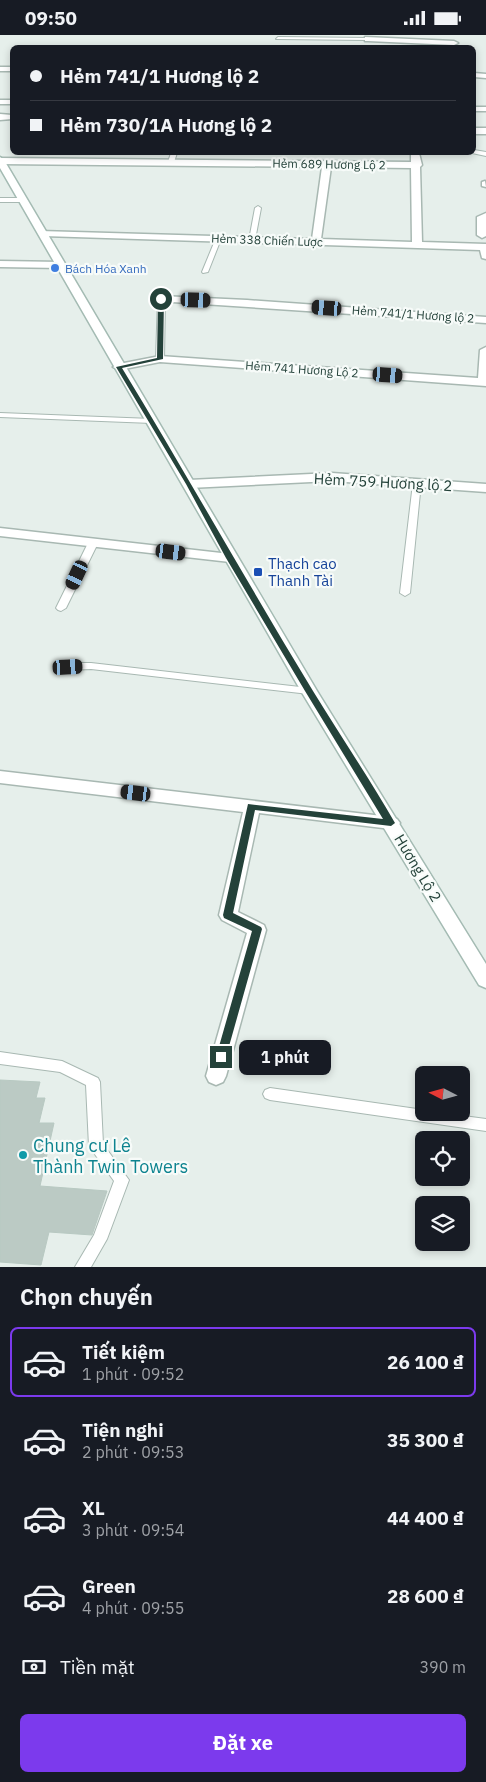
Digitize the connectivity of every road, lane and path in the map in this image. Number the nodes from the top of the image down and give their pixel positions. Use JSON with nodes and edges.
{"nodes":[{"id":1,"x":278,"y":38,"type":"dead end"},
{"id":2,"x":368,"y":40,"type":"edge"},
{"id":3,"x":454,"y":43,"type":"dead end"},
{"id":4,"x":173,"y":155,"type":"edge"},
{"id":5,"x":415,"y":155,"type":"edge"},
{"id":6,"x":0,"y":161,"type":"edge"},
{"id":7,"x":171,"y":163,"type":"junction"},
{"id":8,"x":327,"y":165,"type":"junction"},
{"id":9,"x":417,"y":165,"type":"junction"},
{"id":10,"x":0,"y":200,"type":"edge"},
{"id":11,"x":23,"y":201,"type":"junction"},
{"id":12,"x":258,"y":208,"type":"dead end"},
{"id":13,"x":486,"y":216,"type":"edge"},
{"id":14,"x":43,"y":233,"type":"junction"},
{"id":15,"x":484,"y":235,"type":"edge"},
{"id":16,"x":218,"y":239,"type":"junction"},
{"id":17,"x":252,"y":240,"type":"junction"},
{"id":18,"x":316,"y":242,"type":"junction"},
{"id":19,"x":416,"y":244,"type":"junction"},
{"id":20,"x":485,"y":251,"type":"edge"},
{"id":21,"x":0,"y":264,"type":"edge"},
{"id":22,"x":60,"y":265,"type":"junction"},
{"id":23,"x":205,"y":272,"type":"dead end"},
{"id":24,"x":161,"y":299,"type":"joint"},
{"id":25,"x":486,"y":319,"type":"edge"},
{"id":26,"x":486,"y":351,"type":"edge"},
{"id":27,"x":160,"y":359,"type":"junction"},
{"id":28,"x":119,"y":367,"type":"junction"},
{"id":29,"x":485,"y":382,"type":"edge"},
{"id":30,"x":0,"y":415,"type":"edge"},
{"id":31,"x":152,"y":421,"type":"junction"},
{"id":32,"x":417,"y":483,"type":"junction"},
{"id":33,"x":189,"y":484,"type":"junction"},
{"id":34,"x":486,"y":488,"type":"edge"},
{"id":35,"x":0,"y":532,"type":"edge"},
{"id":36,"x":93,"y":543,"type":"junction"},
{"id":37,"x":230,"y":558,"type":"junction"},
{"id":38,"x":406,"y":593,"type":"dead end"},
{"id":39,"x":61,"y":608,"type":"dead end"},
{"id":40,"x":59,"y":670,"type":"dead end"},
{"id":41,"x":309,"y":691,"type":"junction"},
{"id":42,"x":0,"y":777,"type":"edge"},
{"id":43,"x":252,"y":807,"type":"junction"},
{"id":44,"x":391,"y":823,"type":"junction"},
{"id":45,"x":486,"y":980,"type":"edge"},
{"id":46,"x":0,"y":1058,"type":"edge"},
{"id":47,"x":216,"y":1076,"type":"dead end"},
{"id":48,"x":270,"y":1094,"type":"dead end"},
{"id":49,"x":486,"y":1125,"type":"edge"},
{"id":50,"x":84,"y":1267,"type":"edge"}],
"edges":[{"from":1,"to":2,"type":"lane"},
{"from":2,"to":3,"type":"street"},
{"from":4,"to":7,"type":"lane"},
{"from":5,"to":9,"type":"street"},
{"from":6,"to":7,"type":"street","name":"Hẻm 689 Hương Lộ 2"},
{"from":6,"to":11,"type":"street","name":"Hương Lộ 2"},
{"from":7,"to":8,"type":"street","name":"Hẻm 689 Hương Lộ 2"},
{"from":8,"to":9,"type":"street","name":"Hẻm 689 Hương Lộ 2"},
{"from":8,"to":18,"type":"street"},
{"from":9,"to":19,"type":"street"},
{"from":10,"to":11,"type":"lane"},
{"from":11,"to":14,"type":"street","name":"Hương Lộ 2"},
{"from":12,"to":17,"type":"lane"},
{"from":13,"to":15,"type":"street"},
{"from":14,"to":16,"type":"street","name":"Hẻm 338 Chiến Lược"},
{"from":14,"to":22,"type":"street","name":"Hương Lộ 2"},
{"from":15,"to":20,"type":"street"},
{"from":16,"to":17,"type":"street","name":"Hẻm 338 Chiến Lược"},
{"from":16,"to":23,"type":"lane"},
{"from":17,"to":18,"type":"street","name":"Hẻm 338 Chiến Lược"},
{"from":18,"to":19,"type":"street","name":"Hẻm 338 Chiến Lược"},
{"from":19,"to":20,"type":"street","name":"Hẻm 338 Chiến Lược"},
{"from":21,"to":22,"type":"street"},
{"from":22,"to":28,"type":"street","name":"Hương Lộ 2"},
{"from":24,"to":25,"type":"street","name":"Hẻm 741/1 Hương lộ 2"},
{"from":24,"to":27,"type":"lane","name":"Hẻm 741/1 Hương lộ 2"},
{"from":26,"to":29,"type":"street"},
{"from":27,"to":28,"type":"street","name":"Hẻm 741 Hương Lộ 2"},
{"from":27,"to":29,"type":"street","name":"Hẻm 741 Hương Lộ 2"},
{"from":28,"to":31,"type":"street","name":"Hương Lộ 2"},
{"from":30,"to":31,"type":"lane"},
{"from":31,"to":33,"type":"street","name":"Hương Lộ 2"},
{"from":32,"to":33,"type":"street","name":"Hẻm 759 Hương lộ 2"},
{"from":32,"to":34,"type":"street","name":"Hẻm 759 Hương lộ 2"},
{"from":32,"to":38,"type":"lane"},
{"from":33,"to":37,"type":"street","name":"Hương Lộ 2"},
{"from":35,"to":36,"type":"street"},
{"from":36,"to":37,"type":"street"},
{"from":36,"to":39,"type":"lane"},
{"from":37,"to":41,"type":"street","name":"Hương Lộ 2"},
{"from":40,"to":41,"type":"lane"},
{"from":41,"to":44,"type":"street","name":"Hương Lộ 2"},
{"from":42,"to":43,"type":"street"},
{"from":43,"to":44,"type":"street"},
{"from":43,"to":47,"type":"street"},
{"from":44,"to":45,"type":"street","name":"Hương Lộ 2"},
{"from":46,"to":50,"type":"lane"},
{"from":48,"to":49,"type":"lane"}]}
